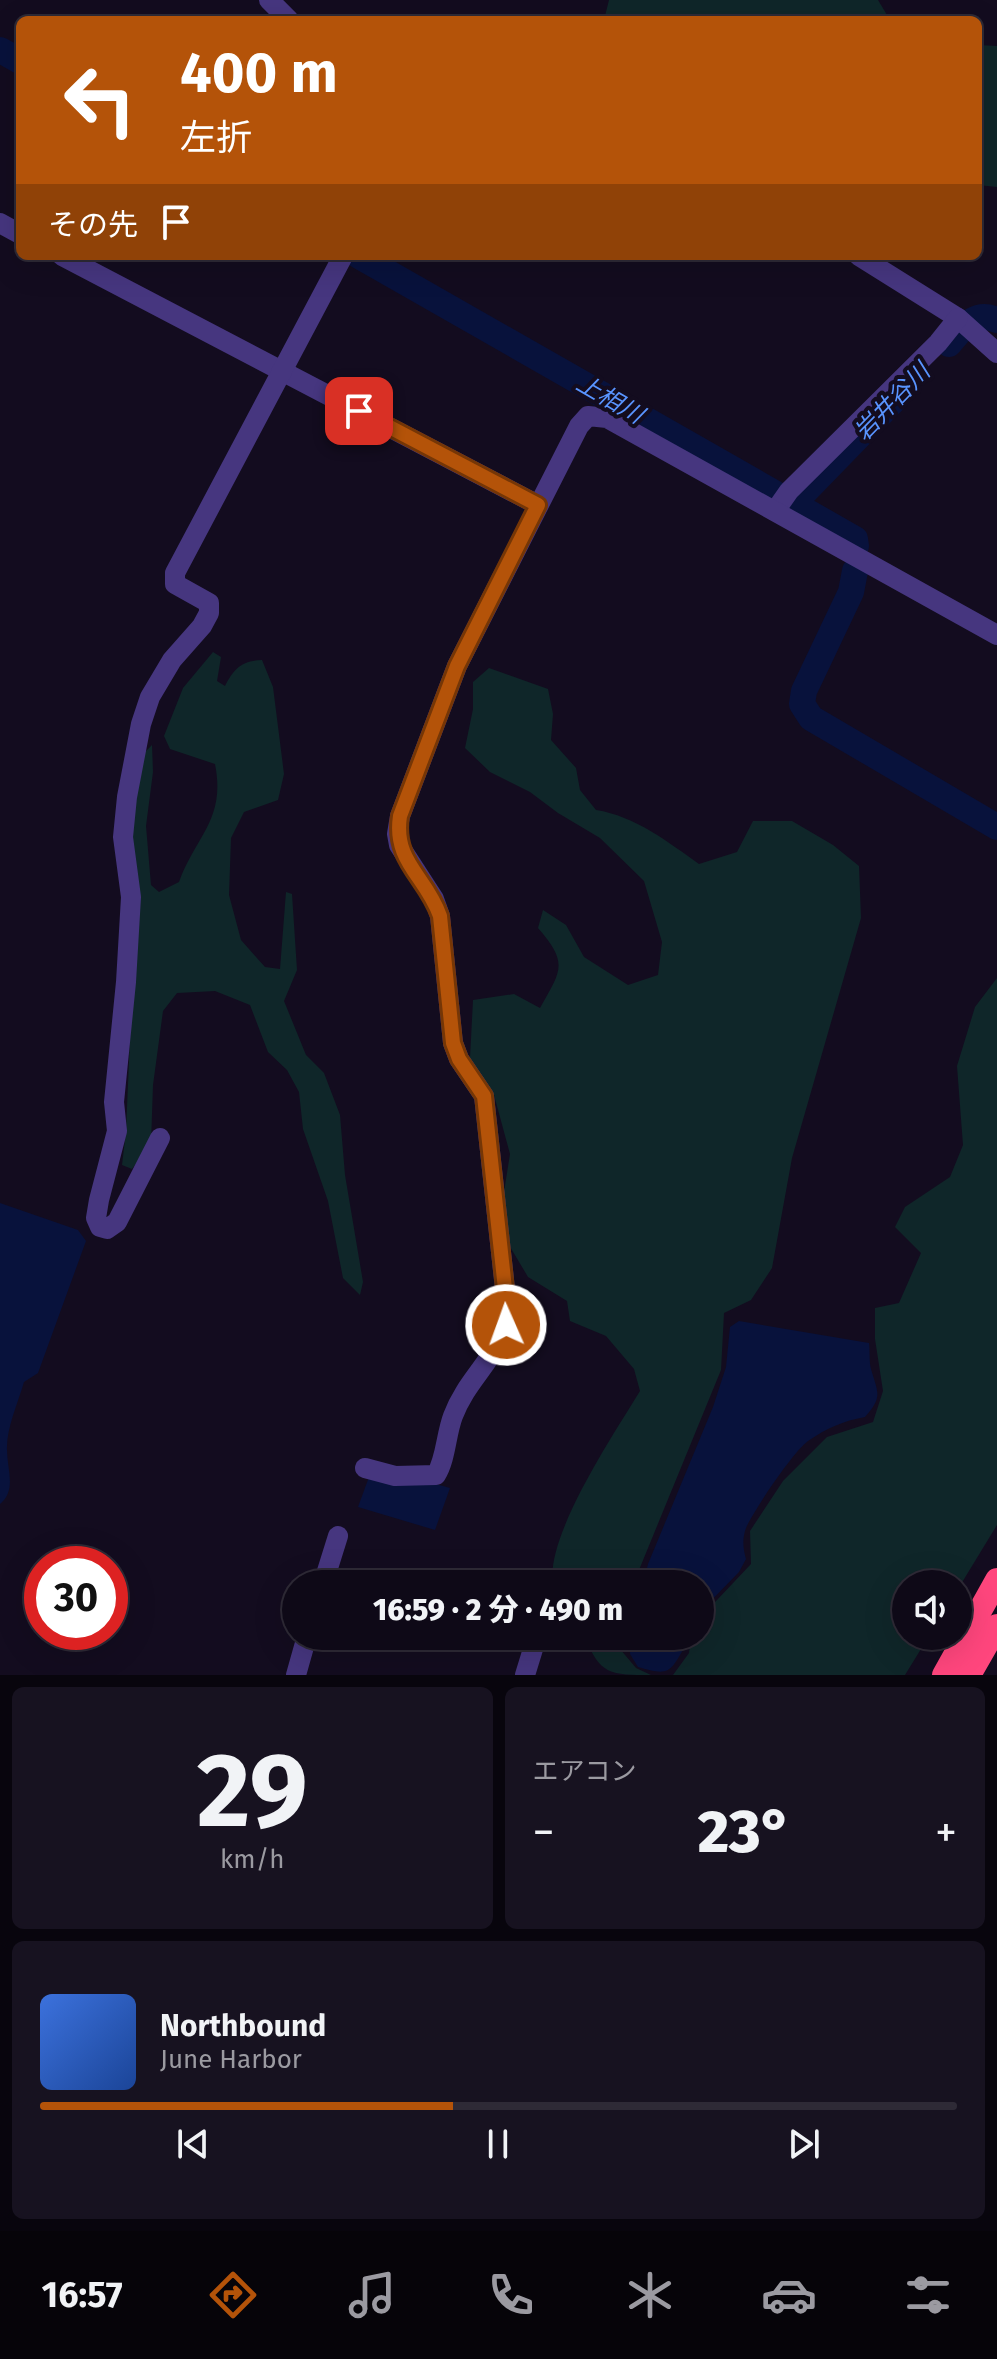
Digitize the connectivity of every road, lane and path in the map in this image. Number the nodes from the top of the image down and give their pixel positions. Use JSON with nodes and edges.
{"nodes":[{"id":1,"x":269,"y":0,"type":"edge"},
{"id":2,"x":285,"y":16,"type":"edge"},
{"id":3,"x":70,"y":260,"type":"edge"},
{"id":4,"x":341,"y":260,"type":"edge"},
{"id":5,"x":865,"y":260,"type":"edge"},
{"id":6,"x":963,"y":322,"type":"junction"},
{"id":7,"x":997,"y":353,"type":"edge"},
{"id":8,"x":283,"y":371,"type":"junction"},
{"id":9,"x":781,"y":502,"type":"junction"},
{"id":10,"x":538,"y":505,"type":"junction"},
{"id":11,"x":997,"y":635,"type":"edge"},
{"id":12,"x":160,"y":1138,"type":"dead end"},
{"id":13,"x":365,"y":1468,"type":"dead end"},
{"id":14,"x":338,"y":1536,"type":"dead end"},
{"id":15,"x":327,"y":1570,"type":"edge"},
{"id":16,"x":997,"y":1580,"type":"edge"},
{"id":17,"x":997,"y":1626,"type":"edge"},
{"id":18,"x":303,"y":1650,"type":"edge"},
{"id":19,"x":533,"y":1650,"type":"edge"},
{"id":20,"x":296,"y":1675,"type":"edge"},
{"id":21,"x":525,"y":1675,"type":"edge"},
{"id":22,"x":944,"y":1675,"type":"edge"},
{"id":23,"x":969,"y":1675,"type":"edge"}],
"edges":[{"from":1,"to":2,"type":"street"},
{"from":3,"to":8,"type":"street"},
{"from":4,"to":8,"type":"street"},
{"from":5,"to":6,"type":"street"},
{"from":6,"to":7,"type":"street"},
{"from":6,"to":9,"type":"street"},
{"from":8,"to":10,"type":"street"},
{"from":8,"to":12,"type":"street"},
{"from":9,"to":10,"type":"street"},
{"from":9,"to":11,"type":"street"},
{"from":10,"to":13,"type":"street"},
{"from":14,"to":15,"type":"street"},
{"from":16,"to":22,"type":"highway"},
{"from":17,"to":23,"type":"highway"},
{"from":18,"to":20,"type":"street"},
{"from":19,"to":21,"type":"street"}]}
